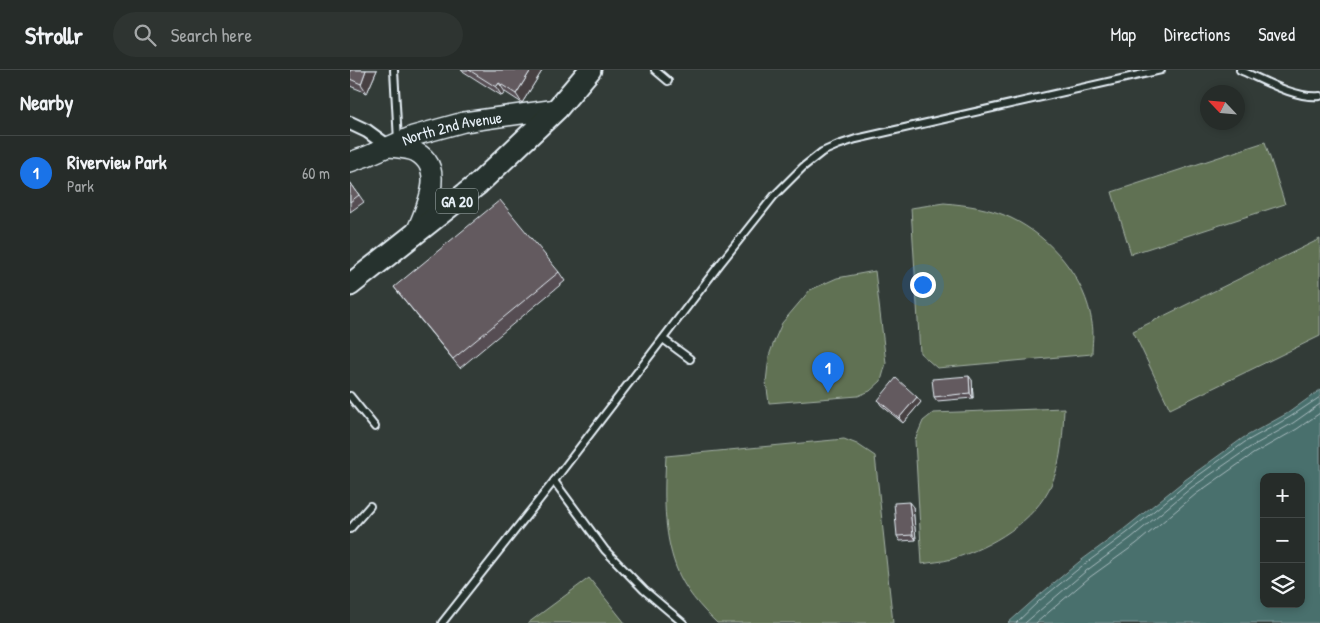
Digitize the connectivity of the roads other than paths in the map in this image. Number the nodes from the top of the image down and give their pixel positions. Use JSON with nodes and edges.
{"nodes":[{"id":1,"x":394,"y":70,"type":"edge"},
{"id":2,"x":590,"y":70,"type":"edge"},
{"id":3,"x":655,"y":70,"type":"edge"},
{"id":4,"x":1162,"y":70,"type":"edge"},
{"id":5,"x":1240,"y":70,"type":"edge"},
{"id":6,"x":668,"y":81,"type":"dead end"},
{"id":7,"x":1320,"y":96,"type":"edge"},
{"id":8,"x":557,"y":108,"type":"junction"},
{"id":9,"x":350,"y":123,"type":"edge"},
{"id":10,"x":394,"y":144,"type":"junction"},
{"id":11,"x":350,"y":162,"type":"edge"},
{"id":12,"x":415,"y":235,"type":"junction"},
{"id":13,"x":350,"y":285,"type":"edge"},
{"id":14,"x":663,"y":338,"type":"junction"},
{"id":15,"x":690,"y":359,"type":"dead end"},
{"id":16,"x":350,"y":396,"type":"edge"},
{"id":17,"x":375,"y":427,"type":"dead end"},
{"id":18,"x":554,"y":482,"type":"junction"},
{"id":19,"x":370,"y":506,"type":"dead end"},
{"id":20,"x":350,"y":529,"type":"edge"},
{"id":21,"x":442,"y":623,"type":"edge"},
{"id":22,"x":683,"y":623,"type":"edge"}],
"edges":[{"from":1,"to":10,"type":"lane"},
{"from":2,"to":8,"type":"main road","number":"GA 20"},
{"from":3,"to":6,"type":"lane"},
{"from":4,"to":14,"type":"lane"},
{"from":5,"to":7,"type":"lane"},
{"from":8,"to":10,"type":"street","name":"North 2nd Avenue"},
{"from":8,"to":12,"type":"main road","number":"GA 20"},
{"from":9,"to":10,"type":"street"},
{"from":10,"to":11,"type":"street","name":"North 2nd Avenue"},
{"from":10,"to":12,"type":"street"},
{"from":12,"to":13,"type":"main road","number":"GA 20"},
{"from":14,"to":15,"type":"lane"},
{"from":14,"to":18,"type":"lane"},
{"from":16,"to":17,"type":"lane"},
{"from":18,"to":21,"type":"lane"},
{"from":18,"to":22,"type":"lane"},
{"from":19,"to":20,"type":"lane"}]}
